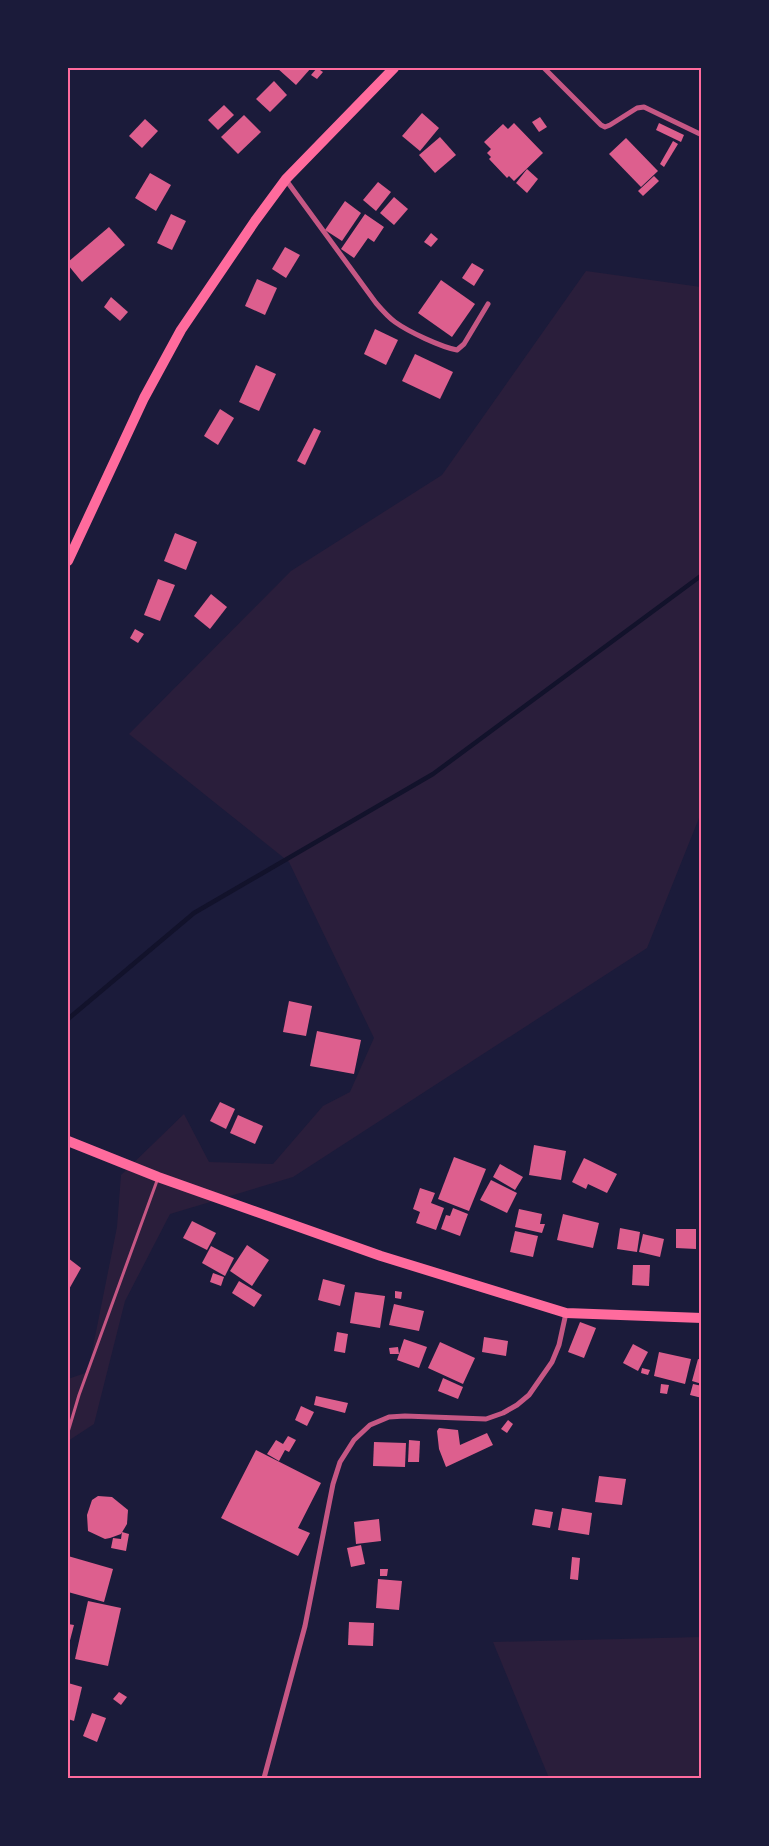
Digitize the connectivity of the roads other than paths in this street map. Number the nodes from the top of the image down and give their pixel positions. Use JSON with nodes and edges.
{"nodes":[{"id":1,"x":394,"y":68,"type":"edge"},
{"id":2,"x":544,"y":68,"type":"edge"},
{"id":3,"x":702,"y":135,"type":"edge"},
{"id":4,"x":286,"y":179,"type":"junction"},
{"id":5,"x":488,"y":304,"type":"dead end"},
{"id":6,"x":68,"y":561,"type":"edge"},
{"id":7,"x":68,"y":1141,"type":"edge"},
{"id":8,"x":158,"y":1177,"type":"junction"},
{"id":9,"x":566,"y":1313,"type":"junction"},
{"id":10,"x":702,"y":1318,"type":"edge"},
{"id":11,"x":68,"y":1432,"type":"edge"},
{"id":12,"x":264,"y":1778,"type":"edge"}],
"edges":[{"from":1,"to":4,"type":"main road"},
{"from":2,"to":3,"type":"street"},
{"from":4,"to":5,"type":"street"},
{"from":4,"to":6,"type":"main road"},
{"from":7,"to":8,"type":"main road"},
{"from":8,"to":9,"type":"main road"},
{"from":8,"to":11,"type":"lane"},
{"from":9,"to":10,"type":"main road"},
{"from":9,"to":12,"type":"street"}]}
